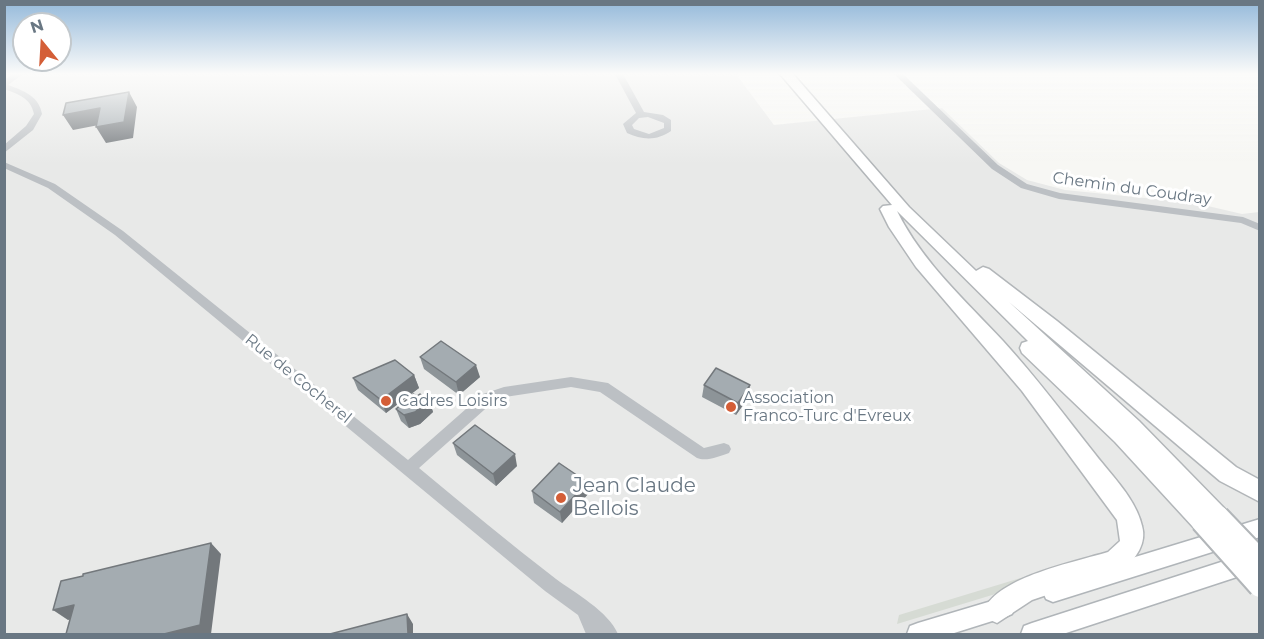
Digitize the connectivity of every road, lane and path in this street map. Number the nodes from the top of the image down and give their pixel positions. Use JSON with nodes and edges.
{"nodes":[{"id":1,"x":35,"y":104,"type":"edge"},
{"id":2,"x":635,"y":104,"type":"edge"},
{"id":3,"x":800,"y":104,"type":"edge"},
{"id":4,"x":811,"y":104,"type":"edge"},
{"id":5,"x":929,"y":104,"type":"edge"},
{"id":6,"x":641,"y":115,"type":"dead end"},
{"id":7,"x":4,"y":154,"type":"edge"},
{"id":8,"x":4,"y":165,"type":"edge"},
{"id":9,"x":881,"y":186,"type":"junction"},
{"id":10,"x":888,"y":209,"type":"junction"},
{"id":11,"x":1260,"y":228,"type":"edge"},
{"id":12,"x":724,"y":449,"type":"dead end"},
{"id":13,"x":408,"y":469,"type":"junction"},
{"id":14,"x":1260,"y":492,"type":"edge"},
{"id":15,"x":1210,"y":519,"type":"junction"},
{"id":16,"x":1260,"y":528,"type":"edge"},
{"id":17,"x":1260,"y":561,"type":"edge"},
{"id":18,"x":1260,"y":586,"type":"edge"},
{"id":19,"x":582,"y":607,"type":"junction"},
{"id":20,"x":997,"y":610,"type":"junction"},
{"id":21,"x":595,"y":634,"type":"edge"},
{"id":22,"x":609,"y":634,"type":"edge"},
{"id":23,"x":918,"y":634,"type":"edge"},
{"id":24,"x":1032,"y":634,"type":"edge"}],
"edges":[{"from":1,"to":7,"type":"street"},
{"from":2,"to":6,"type":"street"},
{"from":3,"to":10,"type":"highway"},
{"from":4,"to":9,"type":"highway"},
{"from":5,"to":11,"type":"street","name":"Chemin du Coudray"},
{"from":8,"to":13,"type":"street","name":"Rue de Cocherel"},
{"from":9,"to":14,"type":"highway"},
{"from":9,"to":15,"type":"highway"},
{"from":10,"to":15,"type":"highway"},
{"from":10,"to":20,"type":"highway"},
{"from":12,"to":13,"type":"street"},
{"from":13,"to":19,"type":"street","name":"Rue de Cocherel"},
{"from":15,"to":17,"type":"highway","bridge":true},
{"from":15,"to":18,"type":"highway","bridge":true},
{"from":16,"to":20,"type":"main road"},
{"from":17,"to":24,"type":"main road"},
{"from":19,"to":21,"type":"street","name":"Rue de Cocherel"},
{"from":19,"to":22,"type":"street","name":"Rue de Cocherel"},
{"from":20,"to":23,"type":"main road"}]}
